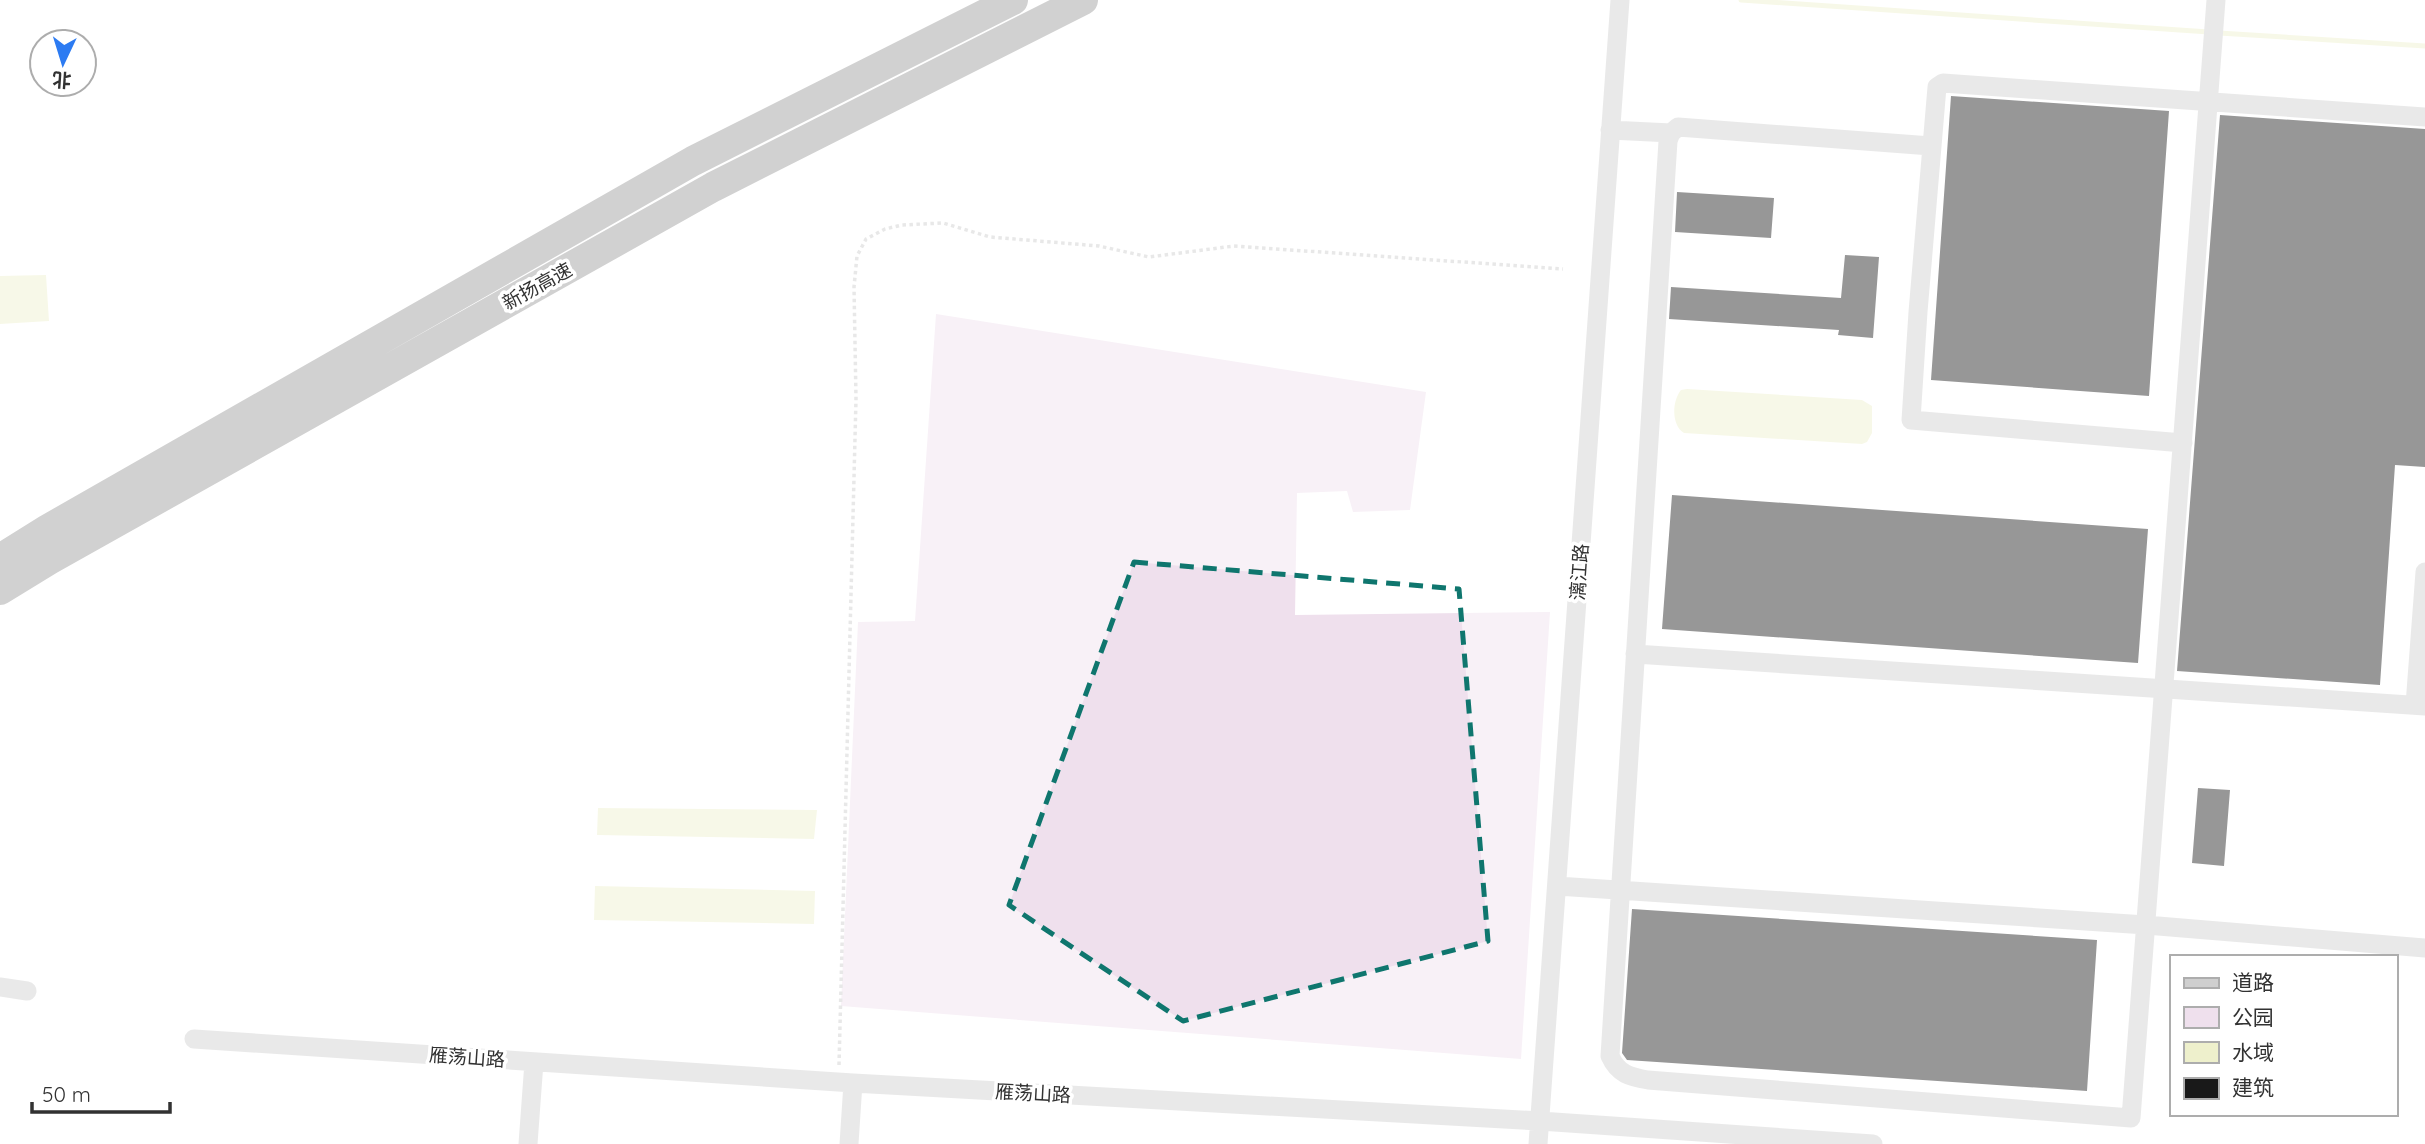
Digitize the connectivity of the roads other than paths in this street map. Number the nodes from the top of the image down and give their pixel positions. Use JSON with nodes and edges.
{"nodes":[{"id":1,"x":1013,"y":0,"type":"edge"},
{"id":2,"x":1083,"y":0,"type":"edge"},
{"id":3,"x":1620,"y":0,"type":"edge"},
{"id":4,"x":2216,"y":0,"type":"edge"},
{"id":5,"x":2208,"y":102,"type":"junction"},
{"id":6,"x":2425,"y":117,"type":"edge"},
{"id":7,"x":1610,"y":130,"type":"junction"},
{"id":8,"x":1671,"y":133,"type":"junction"},
{"id":9,"x":1931,"y":146,"type":"junction"},
{"id":10,"x":2183,"y":443,"type":"junction"},
{"id":11,"x":0,"y":559,"type":"edge"},
{"id":12,"x":2425,"y":572,"type":"edge"},
{"id":13,"x":0,"y":590,"type":"edge"},
{"id":14,"x":1635,"y":654,"type":"junction"},
{"id":15,"x":2164,"y":688,"type":"junction"},
{"id":16,"x":2420,"y":705,"type":"edge"},
{"id":17,"x":1557,"y":887,"type":"junction"},
{"id":18,"x":1620,"y":891,"type":"junction"},
{"id":19,"x":2146,"y":925,"type":"junction"},
{"id":20,"x":2425,"y":948,"type":"edge"},
{"id":21,"x":0,"y":986,"type":"edge"},
{"id":22,"x":27,"y":991,"type":"dead end"},
{"id":23,"x":194,"y":1039,"type":"dead end"},
{"id":24,"x":534,"y":1062,"type":"junction"},
{"id":25,"x":846,"y":1082,"type":"junction"},
{"id":26,"x":1540,"y":1121,"type":"junction"},
{"id":27,"x":1683,"y":1138,"type":"edge"},
{"id":28,"x":528,"y":1144,"type":"edge"},
{"id":29,"x":849,"y":1144,"type":"edge"},
{"id":30,"x":1538,"y":1144,"type":"edge"},
{"id":31,"x":1873,"y":1144,"type":"edge"}],
"edges":[{"from":1,"to":11,"type":"highway","name":"新扬高速"},
{"from":2,"to":13,"type":"highway","name":"新扬高速"},
{"from":3,"to":7,"type":"street","name":"漓江路"},
{"from":4,"to":5,"type":"street"},
{"from":5,"to":6,"type":"street"},
{"from":5,"to":9,"type":"street"},
{"from":5,"to":10,"type":"street"},
{"from":7,"to":8,"type":"street"},
{"from":7,"to":17,"type":"street","name":"漓江路"},
{"from":8,"to":9,"type":"street"},
{"from":8,"to":14,"type":"street"},
{"from":9,"to":10,"type":"street"},
{"from":10,"to":15,"type":"street"},
{"from":12,"to":16,"type":"street"},
{"from":14,"to":15,"type":"street"},
{"from":14,"to":18,"type":"street"},
{"from":15,"to":16,"type":"street"},
{"from":15,"to":19,"type":"street"},
{"from":17,"to":18,"type":"street"},
{"from":17,"to":26,"type":"street","name":"漓江路"},
{"from":18,"to":19,"type":"street"},
{"from":18,"to":19,"type":"street"},
{"from":19,"to":20,"type":"street"},
{"from":21,"to":22,"type":"street"},
{"from":23,"to":24,"type":"street","name":"雁荡山路"},
{"from":24,"to":25,"type":"street","name":"雁荡山路"},
{"from":24,"to":28,"type":"street"},
{"from":25,"to":26,"type":"street","name":"雁荡山路"},
{"from":25,"to":29,"type":"street"},
{"from":26,"to":27,"type":"street","name":"雁荡山路"},
{"from":26,"to":30,"type":"street","name":"漓江路"},
{"from":27,"to":31,"type":"street","name":"雁荡山路"}]}
